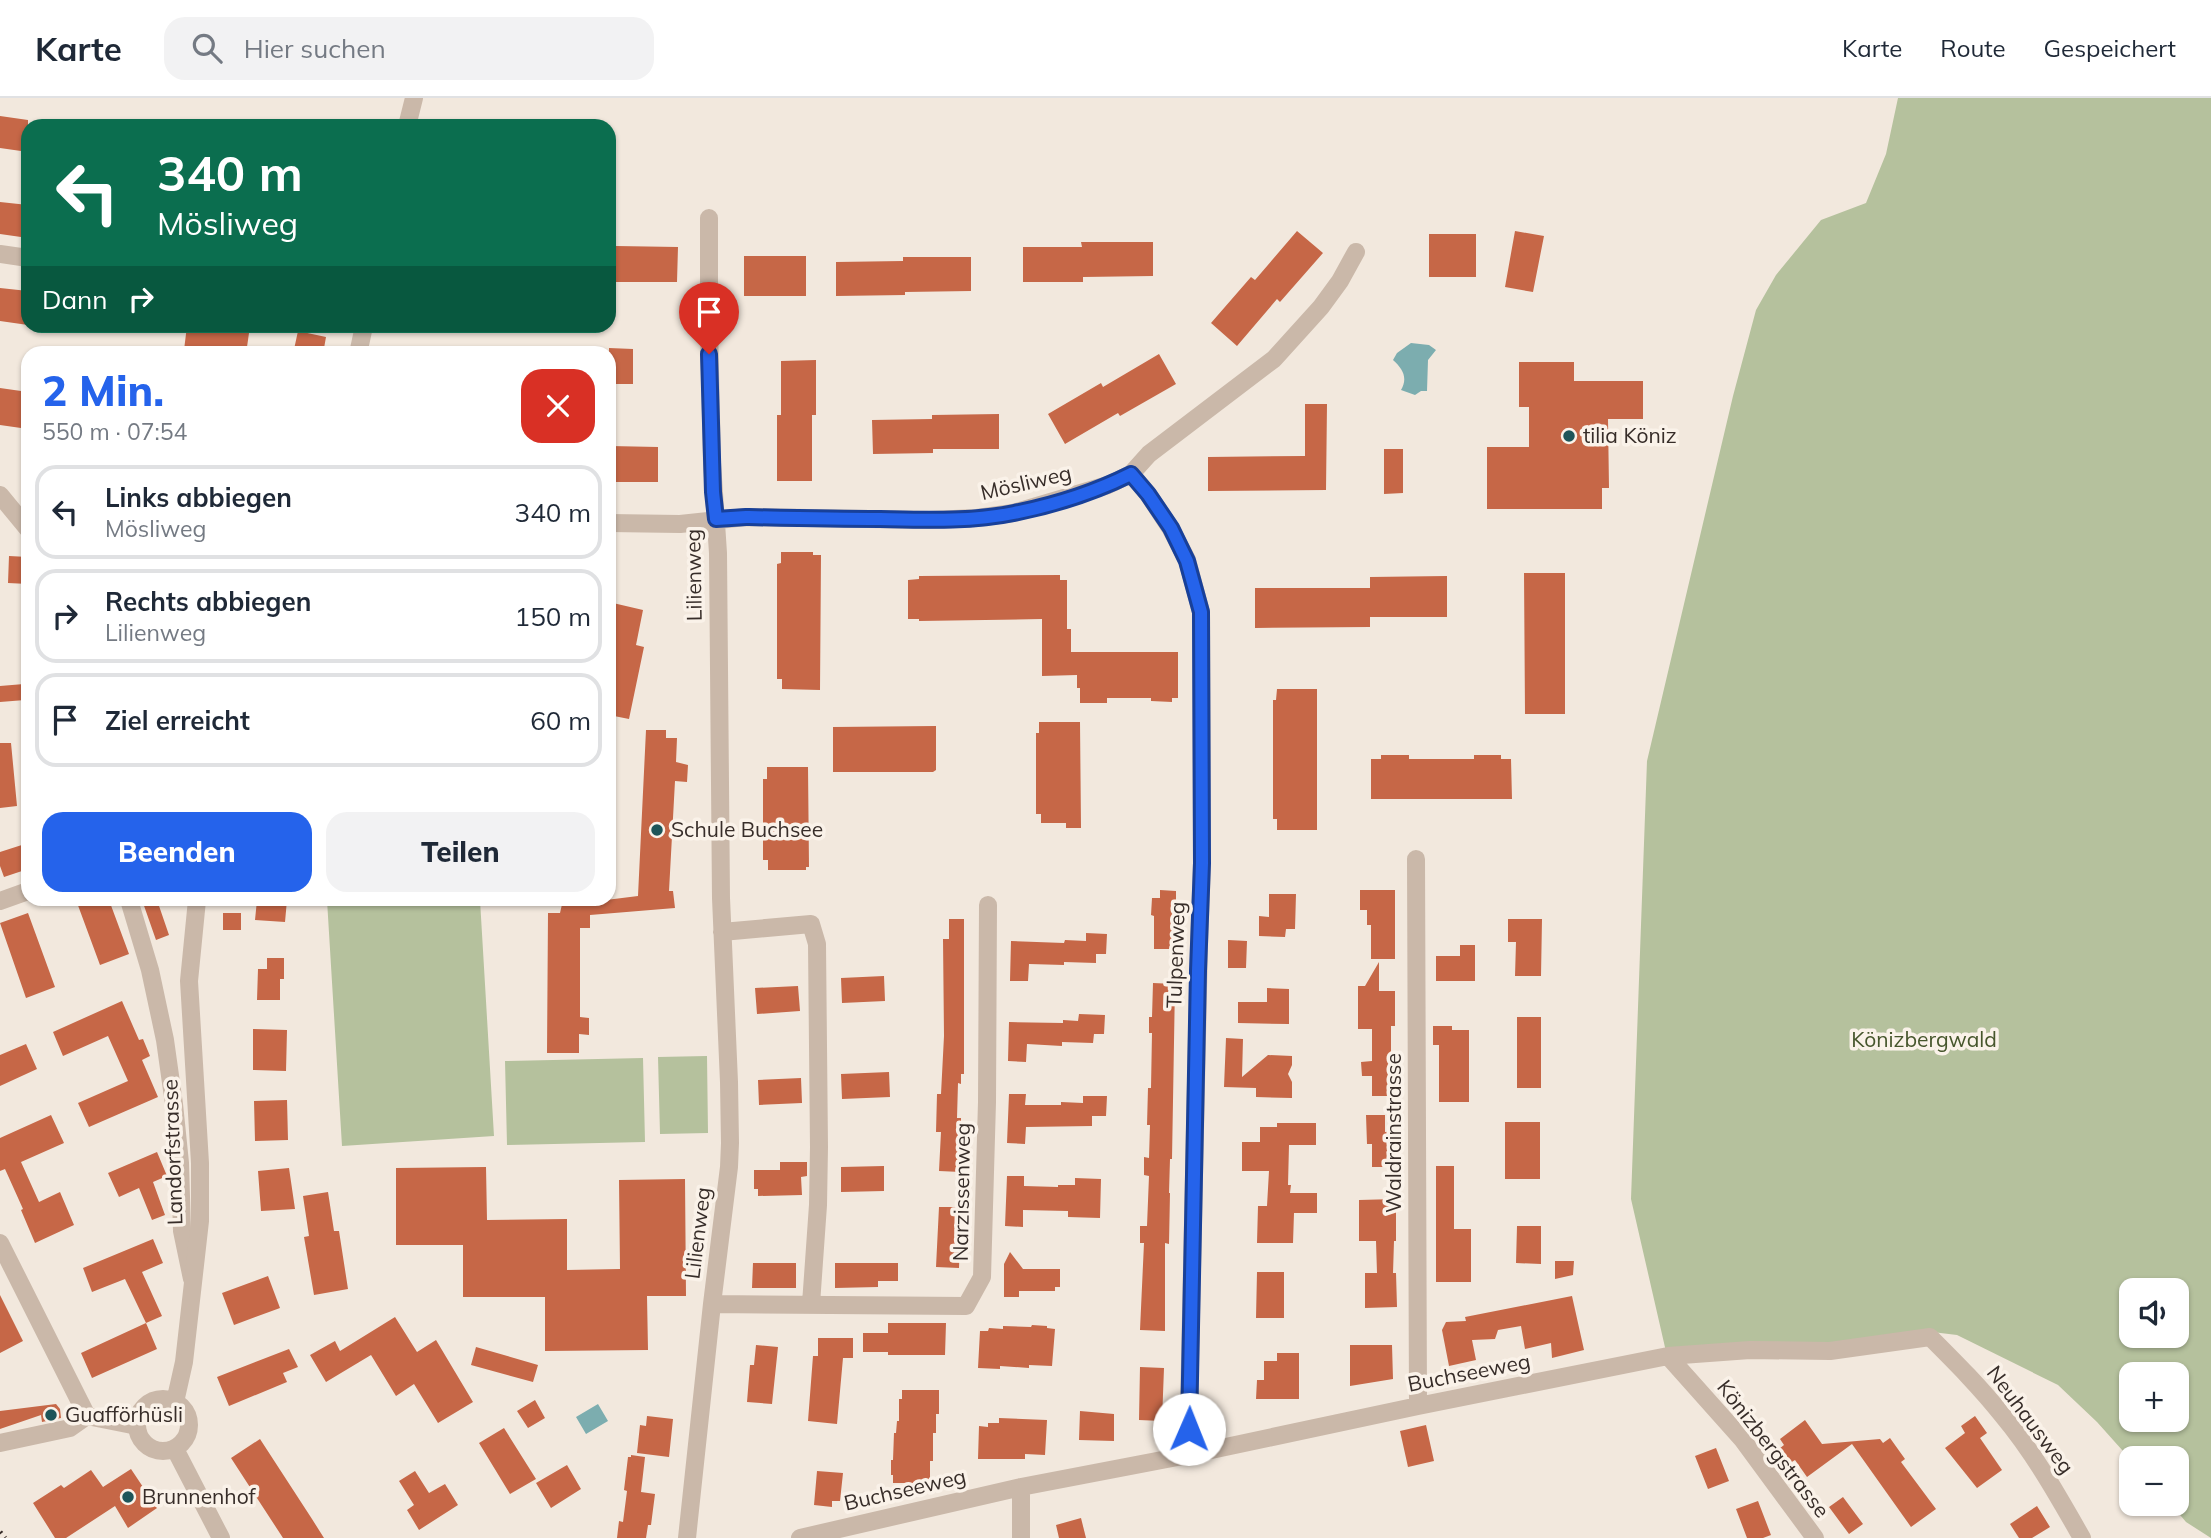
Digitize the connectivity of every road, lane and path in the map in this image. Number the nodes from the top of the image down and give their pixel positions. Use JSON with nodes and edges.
{"nodes":[{"id":1,"x":414,"y":98,"type":"edge"},
{"id":2,"x":409,"y":119,"type":"edge"},
{"id":3,"x":709,"y":218,"type":"dead end"},
{"id":4,"x":1356,"y":252,"type":"dead end"},
{"id":5,"x":0,"y":254,"type":"edge"},
{"id":6,"x":21,"y":257,"type":"edge"},
{"id":7,"x":1131,"y":474,"type":"junction"},
{"id":8,"x":0,"y":495,"type":"edge"},
{"id":9,"x":716,"y":519,"type":"junction"},
{"id":10,"x":21,"y":520,"type":"edge"},
{"id":11,"x":616,"y":523,"type":"edge"},
{"id":12,"x":1416,"y":859,"type":"dead end"},
{"id":13,"x":21,"y":894,"type":"edge"},
{"id":14,"x":0,"y":901,"type":"edge"},
{"id":15,"x":988,"y":905,"type":"dead end"},
{"id":16,"x":131,"y":906,"type":"edge"},
{"id":17,"x":196,"y":906,"type":"edge"},
{"id":18,"x":722,"y":932,"type":"junction"},
{"id":19,"x":0,"y":1243,"type":"edge"},
{"id":20,"x":193,"y":1286,"type":"junction"},
{"id":21,"x":712,"y":1304,"type":"junction"},
{"id":22,"x":811,"y":1304,"type":"junction"},
{"id":23,"x":1930,"y":1337,"type":"joint"},
{"id":24,"x":1668,"y":1356,"type":"junction"},
{"id":25,"x":175,"y":1402,"type":"junction"},
{"id":26,"x":1418,"y":1406,"type":"junction"},
{"id":27,"x":87,"y":1416,"type":"junction"},
{"id":28,"x":137,"y":1426,"type":"junction"},
{"id":29,"x":0,"y":1443,"type":"edge"},
{"id":30,"x":176,"y":1449,"type":"junction"},
{"id":31,"x":1188,"y":1455,"type":"junction"},
{"id":32,"x":1021,"y":1487,"type":"junction"},
{"id":33,"x":221,"y":1538,"type":"edge"},
{"id":34,"x":687,"y":1538,"type":"edge"},
{"id":35,"x":800,"y":1538,"type":"edge"},
{"id":36,"x":1021,"y":1538,"type":"edge"},
{"id":37,"x":1815,"y":1538,"type":"edge"},
{"id":38,"x":2082,"y":1538,"type":"edge"}],
"edges":[{"from":1,"to":2,"type":"street"},
{"from":3,"to":9,"type":"street","name":"Lilienweg"},
{"from":4,"to":7,"type":"street","name":"Mösliweg"},
{"from":5,"to":6,"type":"street"},
{"from":7,"to":9,"type":"street","name":"Mösliweg"},
{"from":7,"to":31,"type":"street","name":"Tulpenweg"},
{"from":8,"to":10,"type":"street"},
{"from":9,"to":11,"type":"street","name":"Mösliweg"},
{"from":9,"to":18,"type":"street","name":"Lilienweg"},
{"from":12,"to":26,"type":"street","name":"Waldrainstrasse"},
{"from":13,"to":14,"type":"street"},
{"from":15,"to":22,"type":"street","name":"Narzissenweg"},
{"from":16,"to":20,"type":"street"},
{"from":17,"to":20,"type":"street","name":"Landorfstrasse"},
{"from":18,"to":21,"type":"street","name":"Lilienweg"},
{"from":18,"to":22,"type":"street"},
{"from":19,"to":27,"type":"street"},
{"from":20,"to":25,"type":"street","name":"Landorfstrasse"},
{"from":21,"to":22,"type":"street","name":"Narzissenweg"},
{"from":21,"to":34,"type":"street","name":"Lilienweg"},
{"from":23,"to":24,"type":"street","name":"Buchseeweg"},
{"from":23,"to":38,"type":"street","name":"Neuhausweg"},
{"from":24,"to":26,"type":"street","name":"Buchseeweg"},
{"from":24,"to":37,"type":"street","name":"Könizbergstrasse"},
{"from":25,"to":28,"type":"street"},
{"from":25,"to":30,"type":"street"},
{"from":26,"to":31,"type":"street","name":"Buchseeweg"},
{"from":27,"to":28,"type":"street"},
{"from":27,"to":29,"type":"street"},
{"from":28,"to":30,"type":"street"},
{"from":30,"to":33,"type":"street"},
{"from":31,"to":32,"type":"street","name":"Buchseeweg"},
{"from":32,"to":35,"type":"street","name":"Buchseeweg"},
{"from":32,"to":36,"type":"street"}]}
